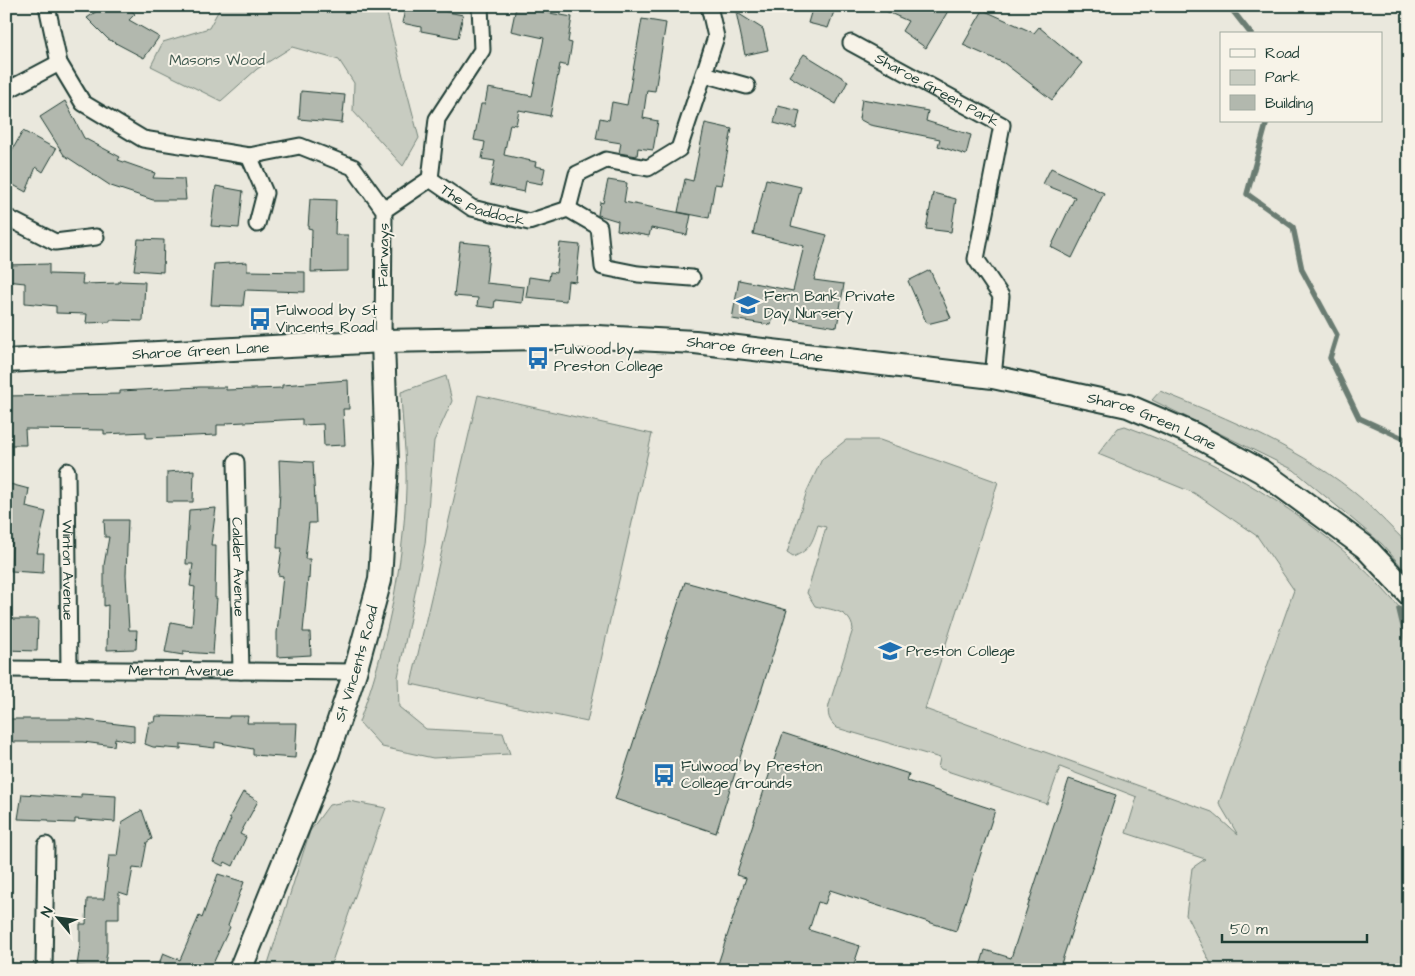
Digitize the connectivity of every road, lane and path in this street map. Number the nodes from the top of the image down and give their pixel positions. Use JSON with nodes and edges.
{"nodes":[{"id":1,"x":48,"y":6,"type":"edge"},
{"id":2,"x":480,"y":6,"type":"edge"},
{"id":3,"x":709,"y":6,"type":"edge"},
{"id":4,"x":852,"y":43,"type":"dead end"},
{"id":5,"x":59,"y":63,"type":"junction"},
{"id":6,"x":704,"y":74,"type":"junction"},
{"id":7,"x":747,"y":86,"type":"dead end"},
{"id":8,"x":6,"y":91,"type":"edge"},
{"id":9,"x":249,"y":156,"type":"junction"},
{"id":10,"x":430,"y":179,"type":"junction"},
{"id":11,"x":568,"y":209,"type":"junction"},
{"id":12,"x":384,"y":210,"type":"junction"},
{"id":13,"x":6,"y":217,"type":"edge"},
{"id":14,"x":257,"y":224,"type":"dead end"},
{"id":15,"x":96,"y":236,"type":"dead end"},
{"id":16,"x":692,"y":278,"type":"dead end"},
{"id":17,"x":383,"y":341,"type":"junction"},
{"id":18,"x":6,"y":361,"type":"edge"},
{"id":19,"x":993,"y":377,"type":"junction"},
{"id":20,"x":236,"y":462,"type":"dead end"},
{"id":21,"x":67,"y":470,"type":"dead end"},
{"id":22,"x":1409,"y":594,"type":"edge"},
{"id":23,"x":6,"y":669,"type":"edge"},
{"id":24,"x":69,"y":670,"type":"junction"},
{"id":25,"x":241,"y":671,"type":"junction"},
{"id":26,"x":355,"y":672,"type":"junction"},
{"id":27,"x":46,"y":845,"type":"dead end"},
{"id":28,"x":44,"y":970,"type":"edge"},
{"id":29,"x":240,"y":970,"type":"edge"}],
"edges":[{"from":1,"to":5,"type":"street","name":"Fairways"},
{"from":2,"to":10,"type":"street","name":"The Paddock"},
{"from":3,"to":6,"type":"street"},
{"from":4,"to":19,"type":"street","name":"Sharoe Green Park"},
{"from":5,"to":8,"type":"street"},
{"from":5,"to":9,"type":"street","name":"Fairways"},
{"from":6,"to":7,"type":"street"},
{"from":6,"to":11,"type":"street"},
{"from":9,"to":12,"type":"street","name":"Fairways"},
{"from":9,"to":14,"type":"street"},
{"from":10,"to":11,"type":"street","name":"The Paddock"},
{"from":10,"to":12,"type":"street","name":"The Paddock"},
{"from":11,"to":16,"type":"street"},
{"from":12,"to":17,"type":"street","name":"Fairways"},
{"from":13,"to":15,"type":"street"},
{"from":17,"to":18,"type":"street","name":"Sharoe Green Lane"},
{"from":17,"to":19,"type":"street","name":"Sharoe Green Lane"},
{"from":17,"to":26,"type":"street","name":"St Vincents Road"},
{"from":19,"to":22,"type":"street","name":"Sharoe Green Lane"},
{"from":20,"to":25,"type":"street","name":"Calder Avenue"},
{"from":21,"to":24,"type":"street","name":"Winton Avenue"},
{"from":23,"to":24,"type":"street","name":"Merton Avenue"},
{"from":24,"to":25,"type":"street","name":"Merton Avenue"},
{"from":25,"to":26,"type":"street","name":"Merton Avenue"},
{"from":26,"to":29,"type":"street","name":"St Vincents Road"},
{"from":27,"to":28,"type":"street"}]}
